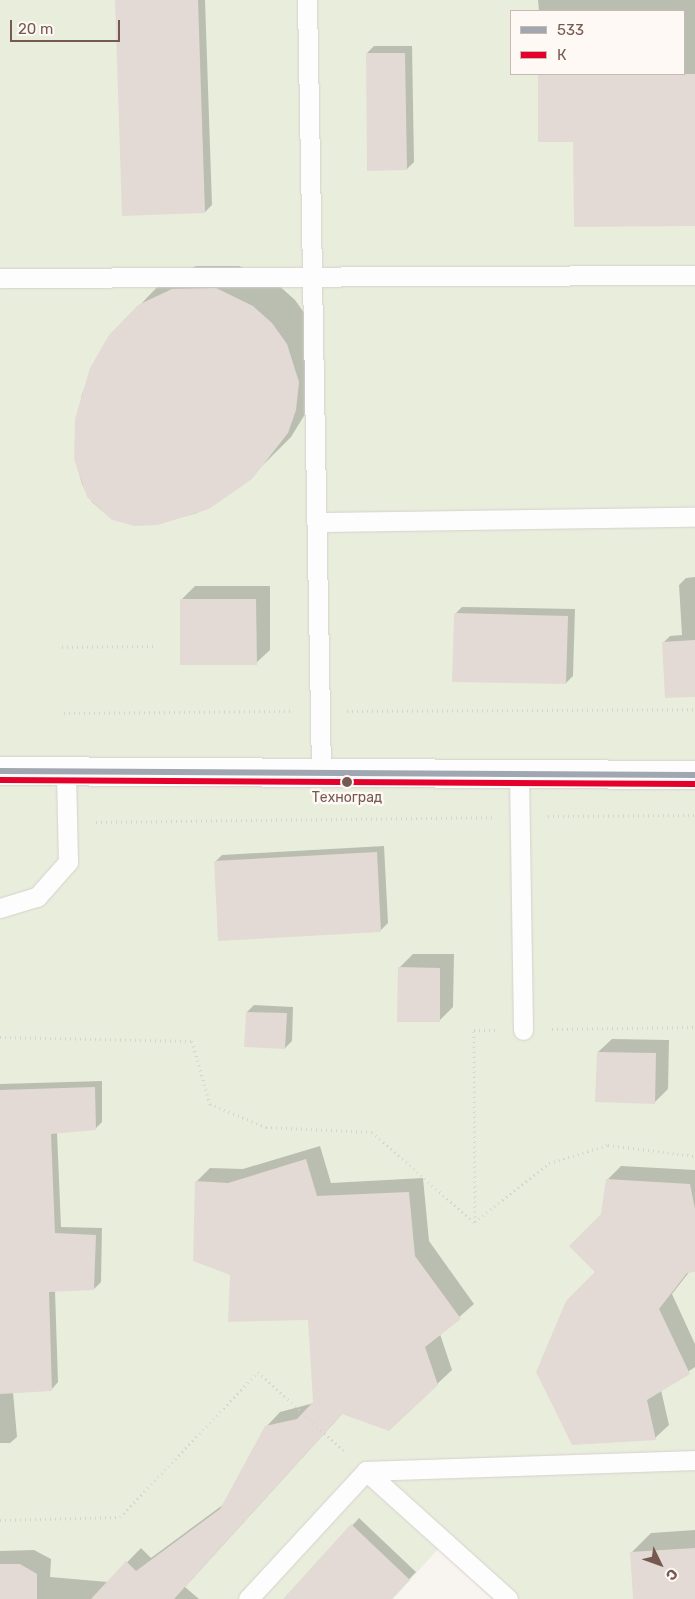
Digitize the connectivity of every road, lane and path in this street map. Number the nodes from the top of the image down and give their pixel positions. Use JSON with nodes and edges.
{"nodes":[{"id":1,"x":308,"y":0,"type":"edge"},
{"id":2,"x":695,"y":274,"type":"edge"},
{"id":3,"x":312,"y":277,"type":"junction"},
{"id":4,"x":0,"y":278,"type":"edge"},
{"id":5,"x":695,"y":517,"type":"edge"},
{"id":6,"x":317,"y":522,"type":"junction"},
{"id":7,"x":62,"y":646,"type":"dead end"},
{"id":8,"x":154,"y":646,"type":"dead end"},
{"id":9,"x":695,"y":709,"type":"edge"},
{"id":10,"x":321,"y":711,"type":"junction"},
{"id":11,"x":64,"y":713,"type":"dead end"},
{"id":12,"x":0,"y":771,"type":"edge"},
{"id":13,"x":66,"y":771,"type":"junction"},
{"id":14,"x":322,"y":774,"type":"junction"},
{"id":15,"x":519,"y":774,"type":"junction"},
{"id":16,"x":695,"y":775,"type":"edge"},
{"id":17,"x":695,"y":815,"type":"edge"},
{"id":18,"x":520,"y":817,"type":"junction"},
{"id":19,"x":67,"y":822,"type":"junction"},
{"id":20,"x":0,"y":908,"type":"edge"},
{"id":21,"x":695,"y":1027,"type":"edge"},
{"id":22,"x":523,"y":1030,"type":"junction"},
{"id":23,"x":0,"y":1037,"type":"edge"},
{"id":24,"x":695,"y":1156,"type":"edge"},
{"id":25,"x":475,"y":1223,"type":"junction"},
{"id":26,"x":695,"y":1460,"type":"edge"},
{"id":27,"x":366,"y":1471,"type":"junction"},
{"id":28,"x":0,"y":1520,"type":"edge"},
{"id":29,"x":248,"y":1599,"type":"edge"},
{"id":30,"x":508,"y":1599,"type":"edge"}],
"edges":[{"from":1,"to":3,"type":"lane"},
{"from":2,"to":3,"type":"lane"},
{"from":3,"to":4,"type":"lane"},
{"from":3,"to":6,"type":"lane"},
{"from":5,"to":6,"type":"lane"},
{"from":6,"to":10,"type":"lane"},
{"from":7,"to":8,"type":"path"},
{"from":9,"to":10,"type":"path"},
{"from":10,"to":11,"type":"path"},
{"from":10,"to":14,"type":"lane"},
{"from":12,"to":13,"type":"street"},
{"from":13,"to":14,"type":"street"},
{"from":13,"to":19,"type":"lane"},
{"from":14,"to":15,"type":"street"},
{"from":15,"to":16,"type":"street"},
{"from":15,"to":18,"type":"lane"},
{"from":17,"to":18,"type":"path"},
{"from":18,"to":19,"type":"path"},
{"from":18,"to":22,"type":"lane"},
{"from":19,"to":20,"type":"lane"},
{"from":21,"to":22,"type":"path"},
{"from":22,"to":25,"type":"path"},
{"from":23,"to":25,"type":"path"},
{"from":24,"to":25,"type":"path"},
{"from":26,"to":27,"type":"lane"},
{"from":27,"to":28,"type":"path"},
{"from":27,"to":29,"type":"lane"},
{"from":27,"to":30,"type":"lane"}]}
